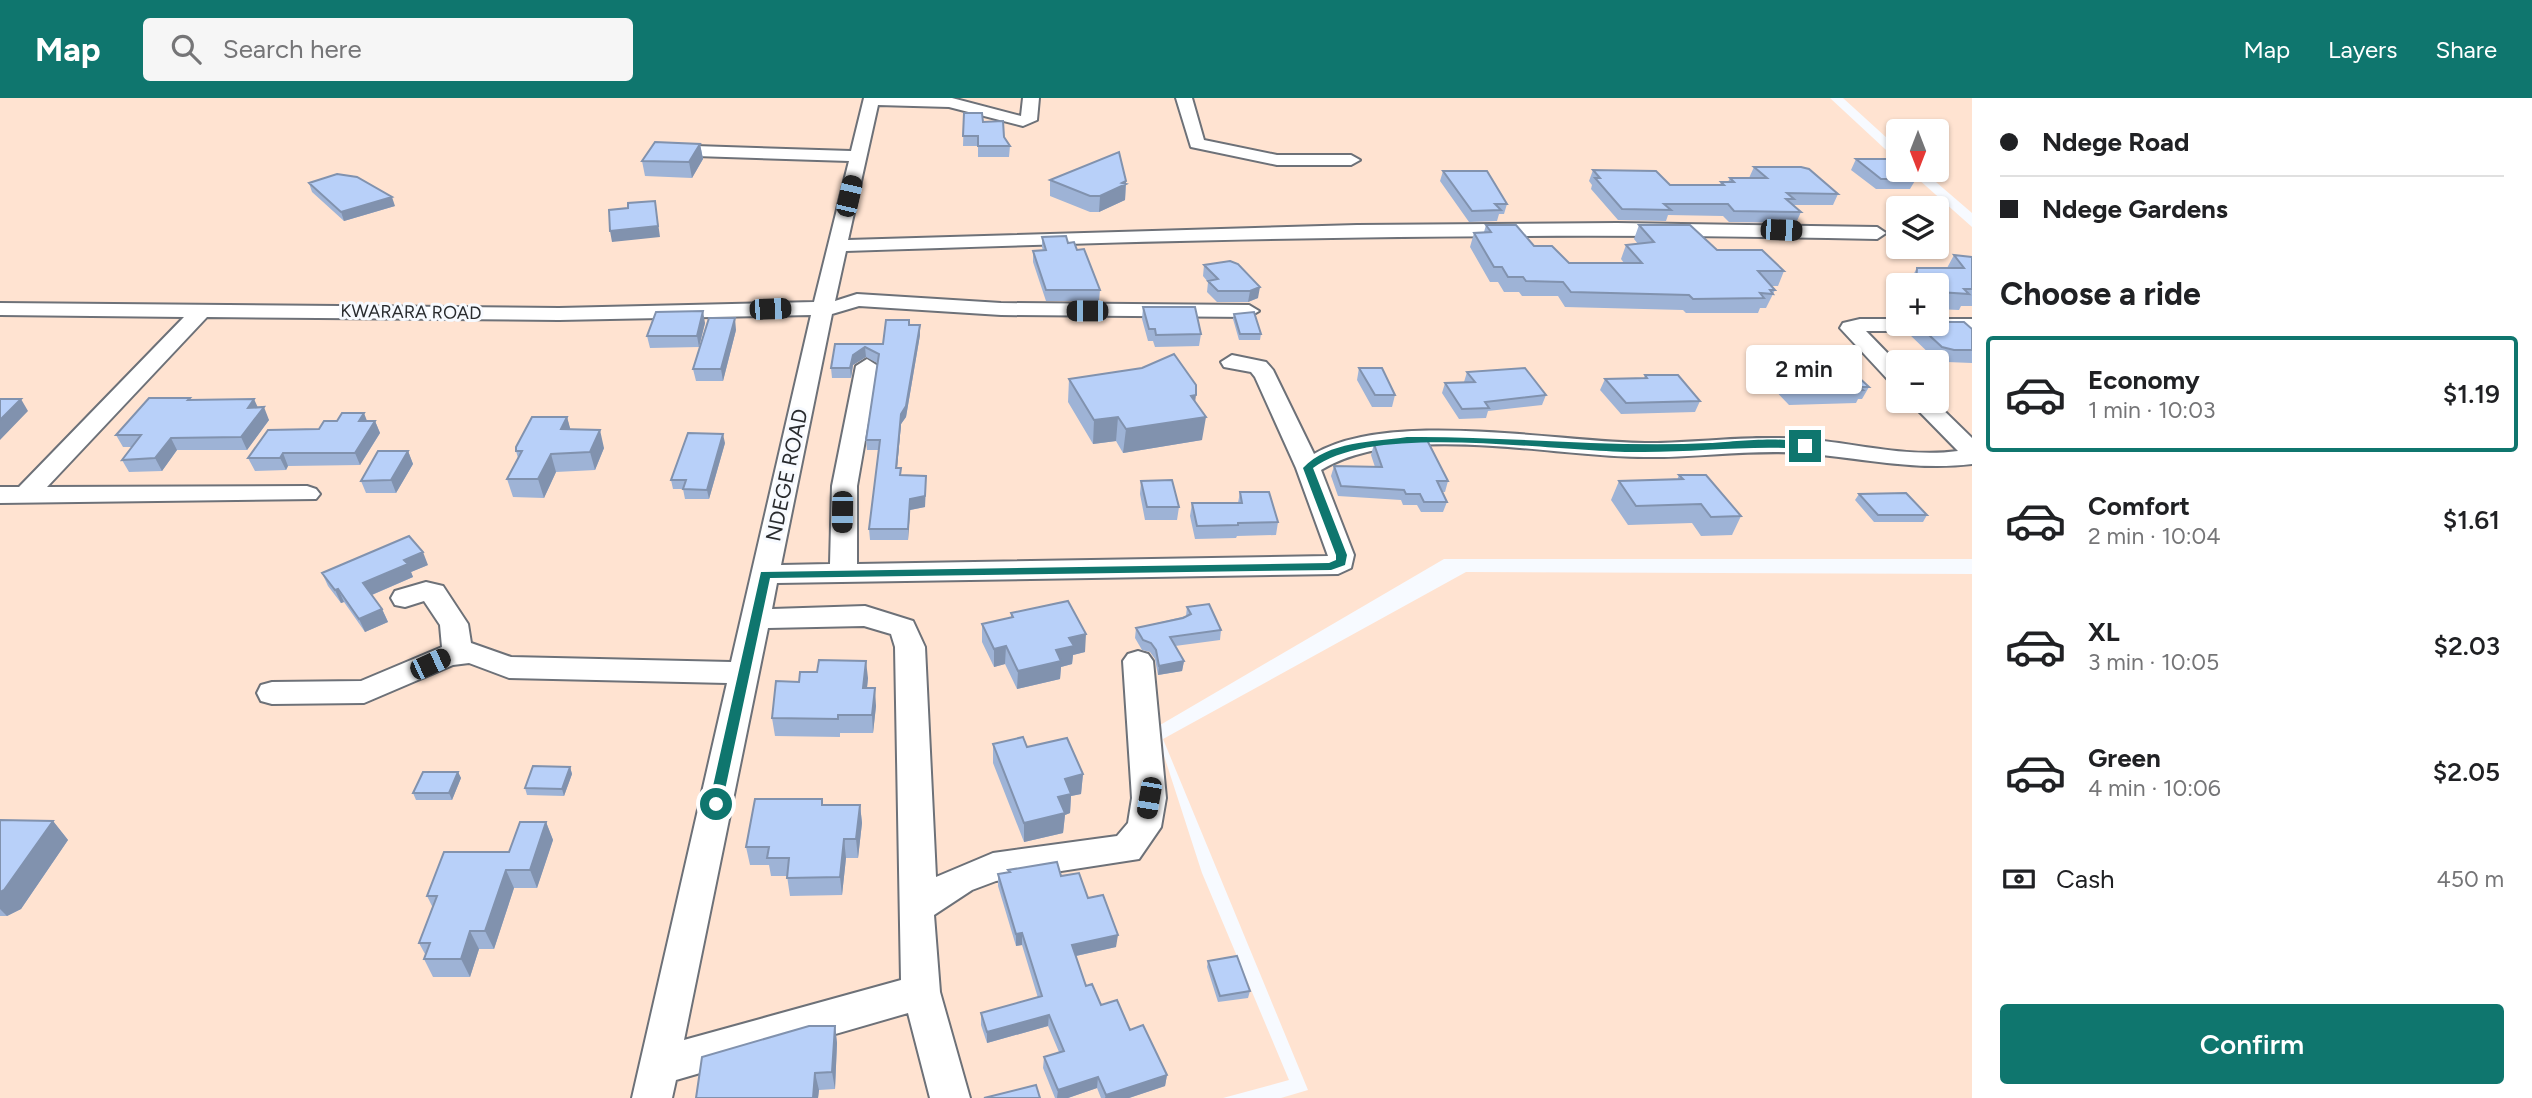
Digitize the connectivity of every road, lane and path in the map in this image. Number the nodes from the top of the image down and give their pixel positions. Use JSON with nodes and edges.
{"nodes":[{"id":1,"x":1031,"y":98,"type":"edge"},
{"id":2,"x":1184,"y":98,"type":"edge"},
{"id":3,"x":871,"y":99,"type":"edge"},
{"id":4,"x":658,"y":150,"type":"edge"},
{"id":5,"x":858,"y":156,"type":"junction"},
{"id":6,"x":1352,"y":160,"type":"dead end"},
{"id":7,"x":1877,"y":233,"type":"dead end"},
{"id":8,"x":837,"y":246,"type":"junction"},
{"id":9,"x":823,"y":307,"type":"junction"},
{"id":10,"x":0,"y":309,"type":"edge"},
{"id":11,"x":201,"y":310,"type":"junction"},
{"id":12,"x":1249,"y":311,"type":"edge"},
{"id":13,"x":1972,"y":325,"type":"edge"},
{"id":14,"x":1233,"y":362,"type":"dead end"},
{"id":15,"x":1886,"y":364,"type":"edge"},
{"id":16,"x":867,"y":366,"type":"dead end"},
{"id":17,"x":1933,"y":413,"type":"edge"},
{"id":18,"x":1972,"y":453,"type":"edge"},
{"id":19,"x":1308,"y":468,"type":"junction"},
{"id":20,"x":307,"y":494,"type":"dead end"},
{"id":21,"x":0,"y":495,"type":"edge"},
{"id":22,"x":26,"y":495,"type":"junction"},
{"id":23,"x":844,"y":572,"type":"junction"},
{"id":24,"x":765,"y":574,"type":"junction"},
{"id":25,"x":405,"y":598,"type":"dead end"},
{"id":26,"x":755,"y":619,"type":"junction"},
{"id":27,"x":458,"y":654,"type":"junction"},
{"id":28,"x":1138,"y":661,"type":"dead end"},
{"id":29,"x":744,"y":673,"type":"junction"},
{"id":30,"x":272,"y":693,"type":"dead end"},
{"id":31,"x":916,"y":908,"type":"junction"},
{"id":32,"x":920,"y":992,"type":"junction"},
{"id":33,"x":655,"y":1082,"type":"edge"},
{"id":34,"x":950,"y":1098,"type":"edge"}],
"edges":[{"from":1,"to":3,"type":"street"},
{"from":2,"to":6,"type":"street"},
{"from":3,"to":5,"type":"street","name":"NDEGE ROAD"},
{"from":4,"to":5,"type":"street"},
{"from":5,"to":8,"type":"street","name":"NDEGE ROAD"},
{"from":7,"to":8,"type":"street"},
{"from":8,"to":9,"type":"street","name":"NDEGE ROAD"},
{"from":9,"to":11,"type":"street","name":"KWARARA ROAD"},
{"from":9,"to":12,"type":"street","name":"KWARARA ROAD"},
{"from":9,"to":24,"type":"street","name":"NDEGE ROAD"},
{"from":10,"to":11,"type":"street","name":"KWARARA ROAD"},
{"from":11,"to":22,"type":"street"},
{"from":13,"to":15,"type":"street"},
{"from":14,"to":19,"type":"street"},
{"from":16,"to":23,"type":"street"},
{"from":17,"to":18,"type":"street"},
{"from":18,"to":19,"type":"street"},
{"from":19,"to":23,"type":"street"},
{"from":20,"to":22,"type":"street"},
{"from":21,"to":22,"type":"street"},
{"from":23,"to":24,"type":"street"},
{"from":24,"to":26,"type":"street","name":"NDEGE ROAD"},
{"from":25,"to":27,"type":"street"},
{"from":26,"to":29,"type":"street","name":"NDEGE ROAD"},
{"from":26,"to":31,"type":"street"},
{"from":27,"to":29,"type":"street"},
{"from":27,"to":30,"type":"street"},
{"from":28,"to":31,"type":"street"},
{"from":29,"to":33,"type":"street","name":"NDEGE ROAD"},
{"from":31,"to":32,"type":"street"},
{"from":32,"to":33,"type":"street"},
{"from":32,"to":34,"type":"street"}]}
